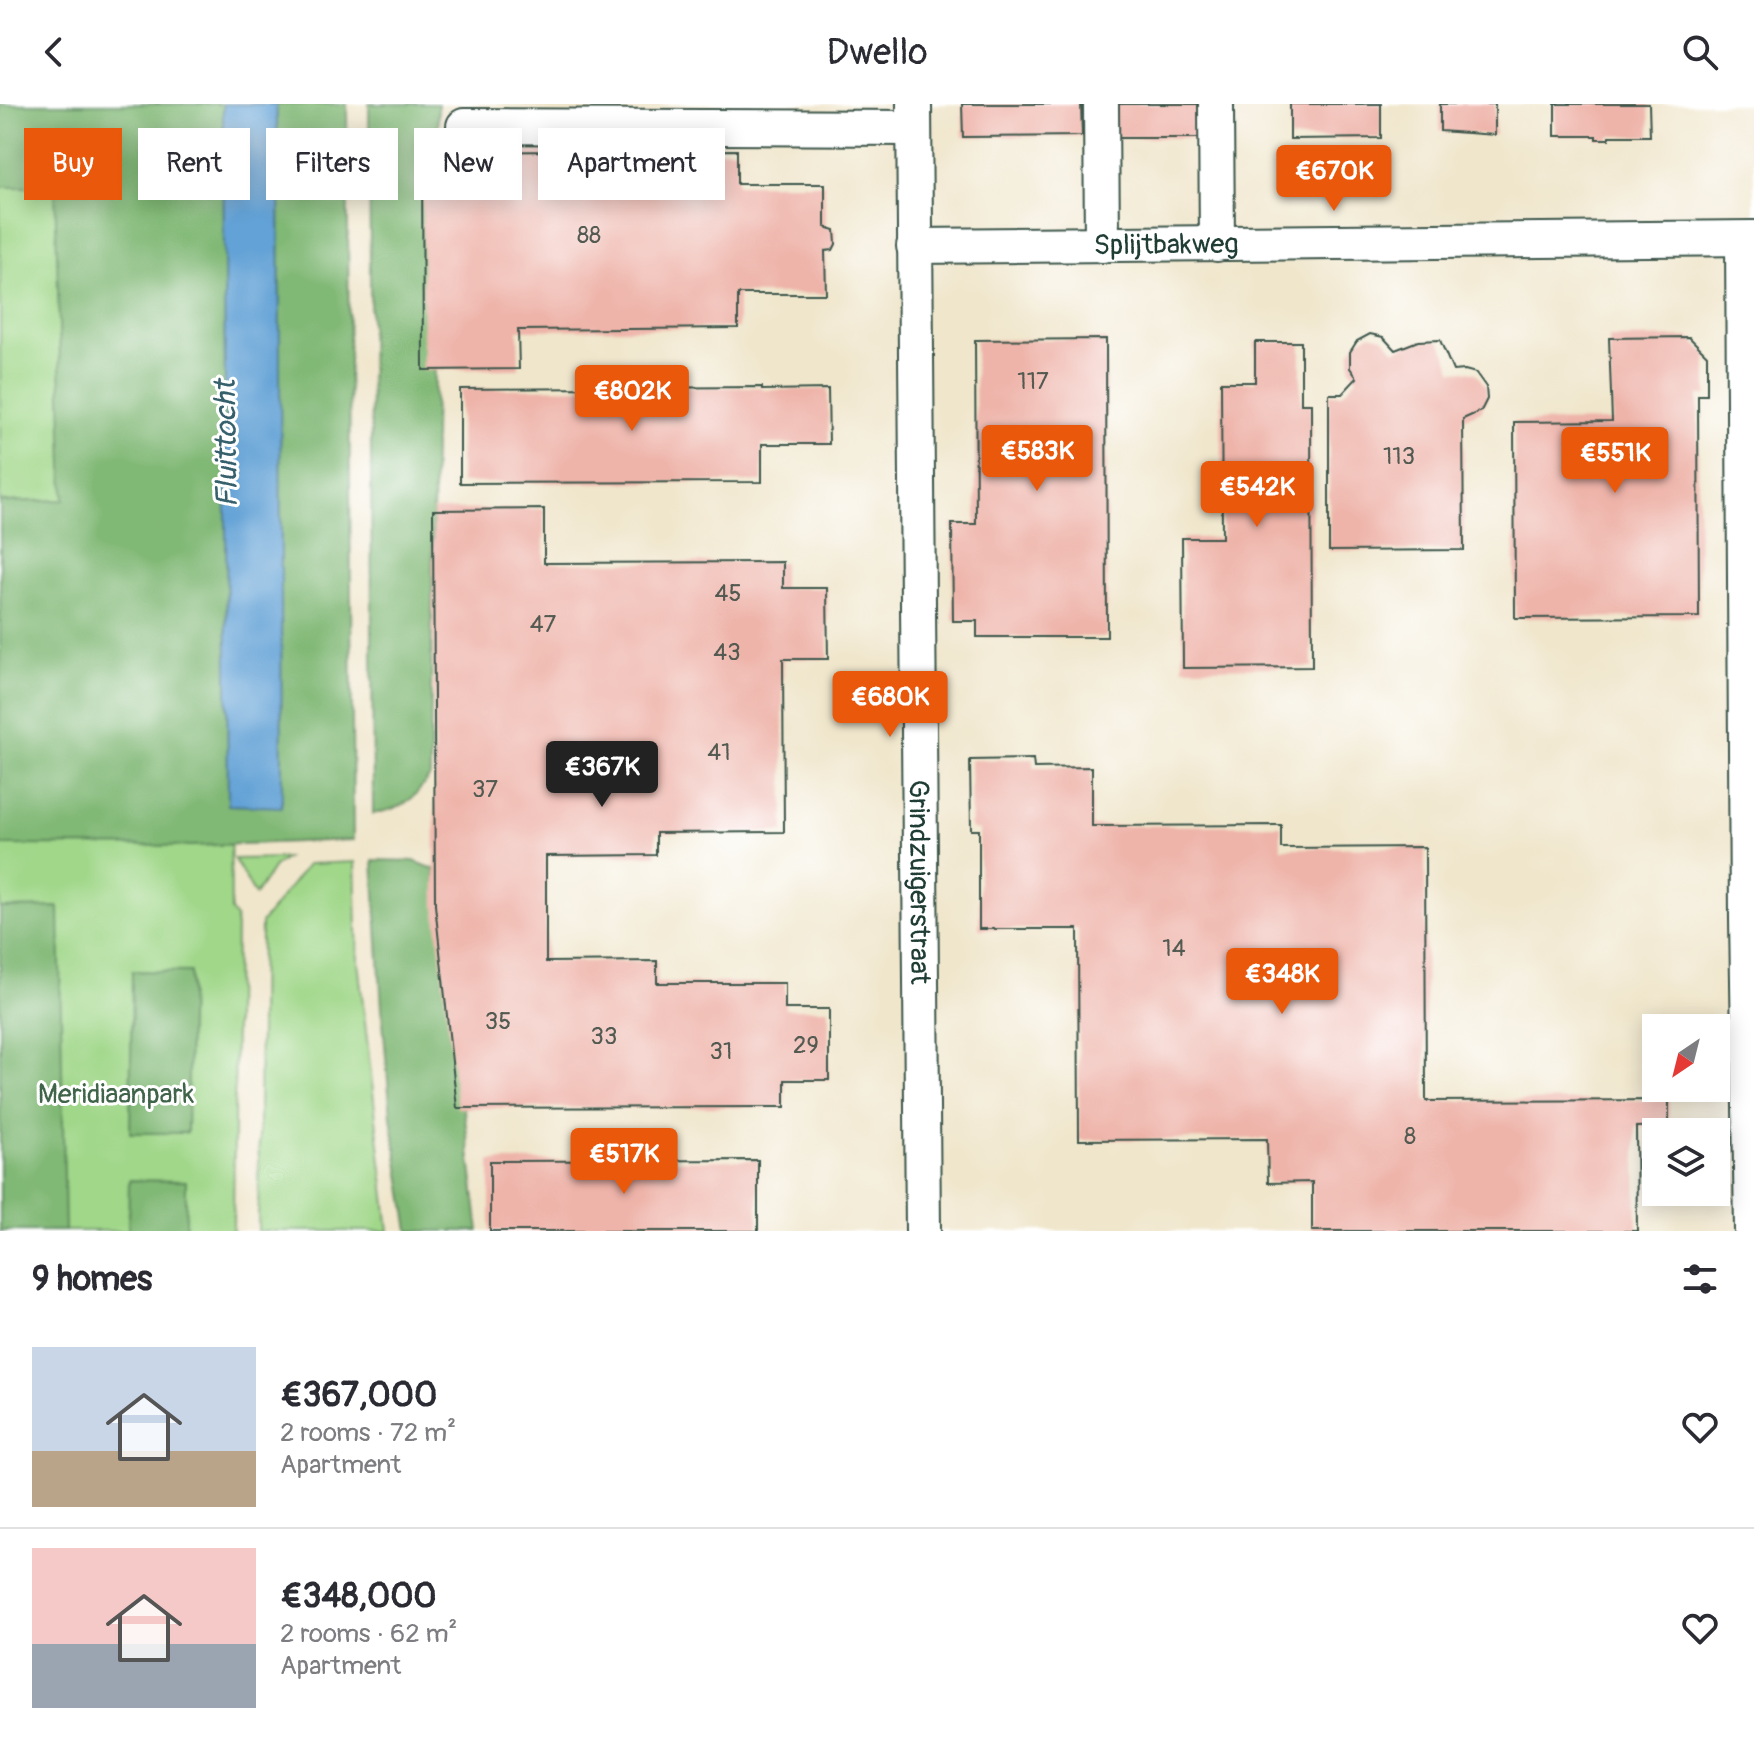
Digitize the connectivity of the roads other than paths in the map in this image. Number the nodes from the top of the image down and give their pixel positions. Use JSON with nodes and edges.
{"nodes":[{"id":1,"x":1101,"y":104,"type":"edge"},
{"id":2,"x":1216,"y":104,"type":"edge"},
{"id":3,"x":914,"y":116,"type":"edge"},
{"id":4,"x":464,"y":126,"type":"dead end"},
{"id":5,"x":1749,"y":238,"type":"edge"},
{"id":6,"x":1217,"y":244,"type":"junction"},
{"id":7,"x":1102,"y":245,"type":"junction"},
{"id":8,"x":914,"y":246,"type":"junction"},
{"id":9,"x":923,"y":1231,"type":"edge"},
{"id":10,"x":1752,"y":1231,"type":"edge"}],
"edges":[{"from":1,"to":7,"type":"street"},
{"from":2,"to":6,"type":"street"},
{"from":3,"to":4,"type":"street"},
{"from":3,"to":8,"type":"street","name":"Grindzuigerstraat"},
{"from":5,"to":6,"type":"street","name":"Splijtbakweg"},
{"from":5,"to":10,"type":"street"},
{"from":6,"to":7,"type":"street","name":"Splijtbakweg"},
{"from":7,"to":8,"type":"street","name":"Splijtbakweg"},
{"from":8,"to":9,"type":"street","name":"Grindzuigerstraat"}]}
